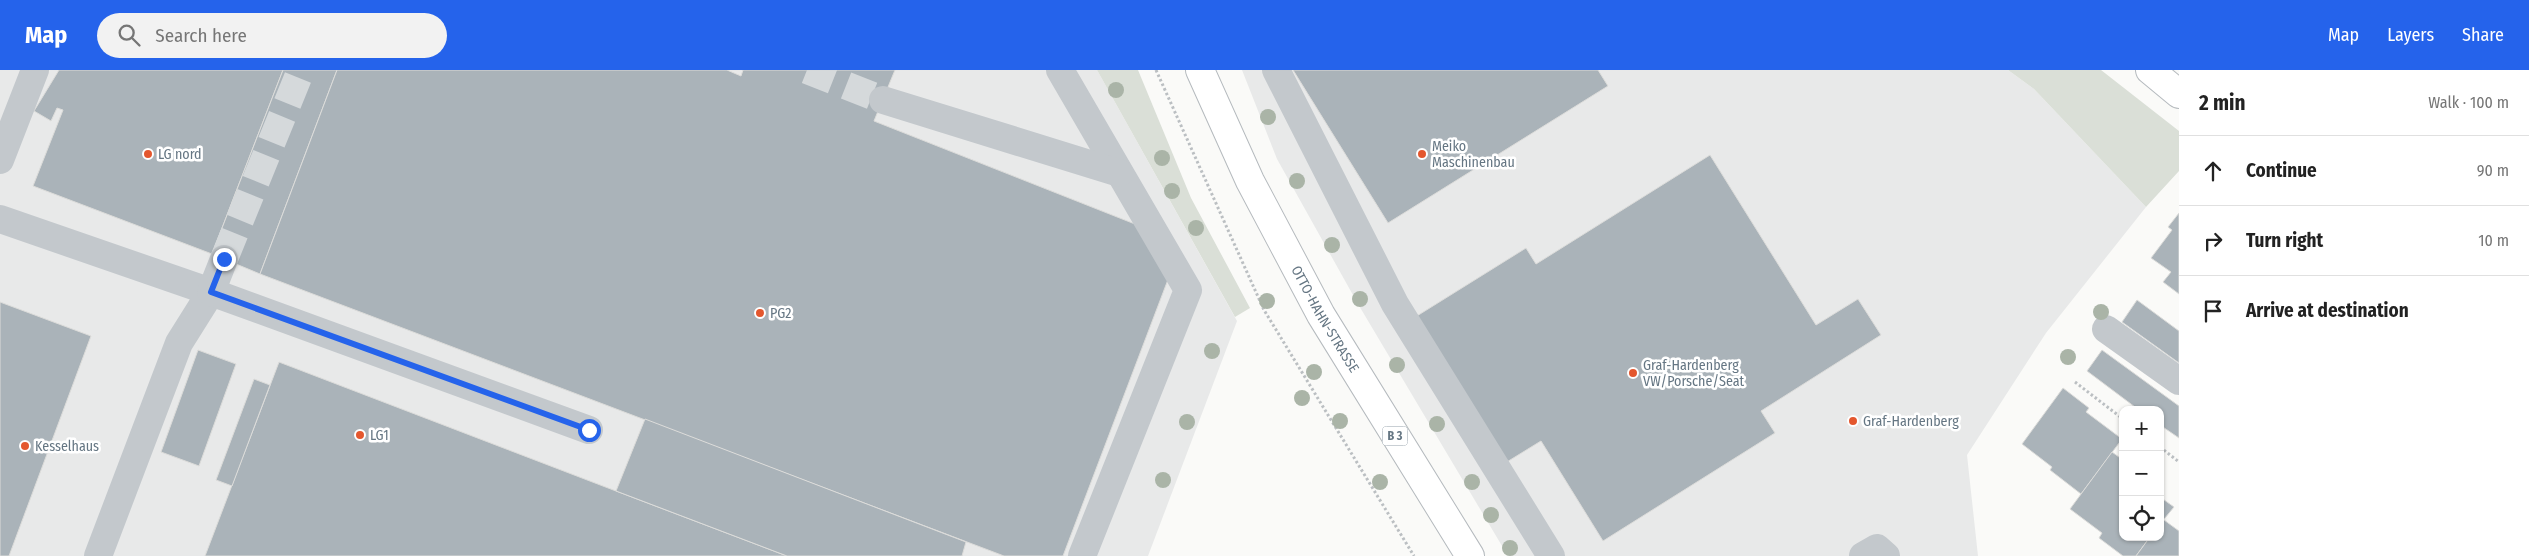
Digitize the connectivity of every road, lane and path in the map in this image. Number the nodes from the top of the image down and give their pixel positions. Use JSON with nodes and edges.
{"nodes":[{"id":1,"x":35,"y":70,"type":"edge"},
{"id":2,"x":1060,"y":70,"type":"edge"},
{"id":3,"x":1156,"y":70,"type":"edge"},
{"id":4,"x":1200,"y":70,"type":"edge"},
{"id":5,"x":1276,"y":70,"type":"edge"},
{"id":6,"x":2150,"y":70,"type":"edge"},
{"id":7,"x":2179,"y":94,"type":"edge"},
{"id":8,"x":883,"y":100,"type":"tunnel mouth"},
{"id":9,"x":0,"y":160,"type":"edge"},
{"id":10,"x":1119,"y":173,"type":"junction"},
{"id":11,"x":0,"y":219,"type":"edge"},
{"id":12,"x":224,"y":259,"type":"tunnel mouth"},
{"id":13,"x":211,"y":292,"type":"junction"},
{"id":14,"x":2106,"y":328,"type":"dead end"},
{"id":15,"x":2179,"y":381,"type":"edge"},
{"id":16,"x":2075,"y":382,"type":"dead end"},
{"id":17,"x":2119,"y":416,"type":"edge"},
{"id":18,"x":589,"y":430,"type":"dead end"},
{"id":19,"x":2164,"y":450,"type":"edge"},
{"id":20,"x":2179,"y":462,"type":"edge"},
{"id":21,"x":98,"y":556,"type":"edge"},
{"id":22,"x":1082,"y":556,"type":"edge"},
{"id":23,"x":1414,"y":556,"type":"edge"},
{"id":24,"x":1470,"y":556,"type":"edge"},
{"id":25,"x":1551,"y":556,"type":"edge"},
{"id":26,"x":1863,"y":556,"type":"edge"},
{"id":27,"x":1886,"y":556,"type":"edge"}],
"edges":[{"from":1,"to":9,"type":"lane"},
{"from":2,"to":10,"type":"lane"},
{"from":3,"to":23,"type":"path"},
{"from":4,"to":24,"type":"main road","name":"OTTO-HAHN-STRASSE","number":"B 3"},
{"from":5,"to":25,"type":"lane"},
{"from":6,"to":7,"type":"main road"},
{"from":8,"to":10,"type":"lane"},
{"from":10,"to":22,"type":"lane"},
{"from":11,"to":13,"type":"lane"},
{"from":12,"to":13,"type":"lane"},
{"from":13,"to":18,"type":"lane"},
{"from":13,"to":21,"type":"lane"},
{"from":14,"to":15,"type":"lane"},
{"from":16,"to":17,"type":"path"},
{"from":19,"to":20,"type":"path"},
{"from":26,"to":27,"type":"lane"}]}
